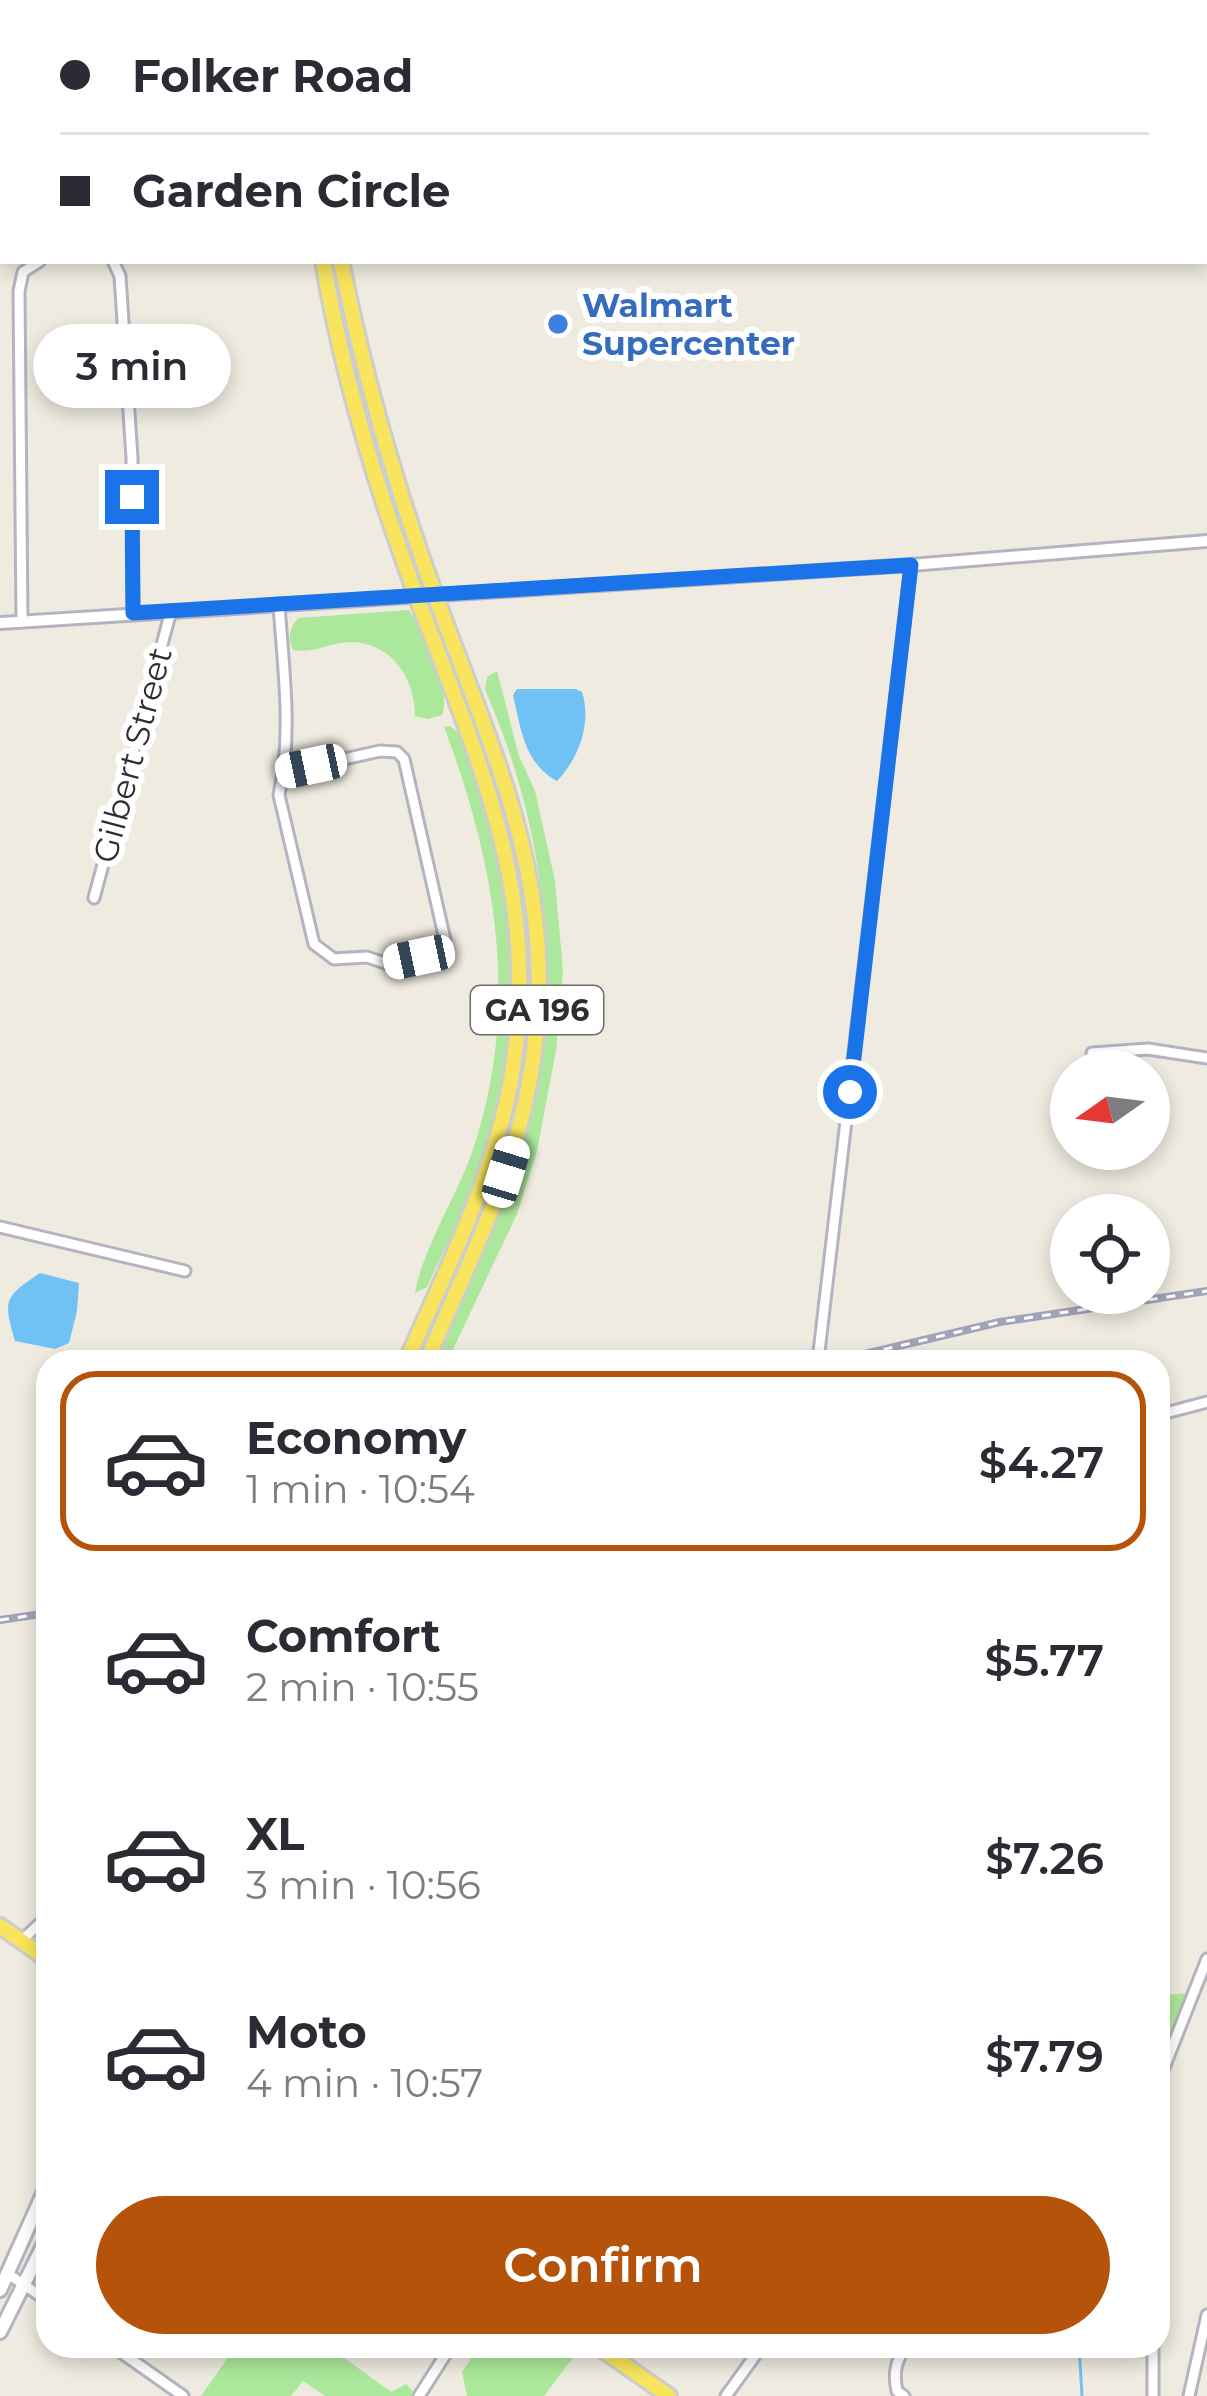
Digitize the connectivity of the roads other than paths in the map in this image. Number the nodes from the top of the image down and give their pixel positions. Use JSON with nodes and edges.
{"nodes":[{"id":1,"x":35,"y":264,"type":"edge"},
{"id":2,"x":115,"y":264,"type":"edge"},
{"id":3,"x":324,"y":264,"type":"edge"},
{"id":4,"x":342,"y":264,"type":"edge"},
{"id":5,"x":1207,"y":541,"type":"edge"},
{"id":6,"x":911,"y":565,"type":"junction"},
{"id":7,"x":435,"y":593,"type":"junction"},
{"id":8,"x":416,"y":595,"type":"junction"},
{"id":9,"x":279,"y":604,"type":"junction"},
{"id":10,"x":171,"y":611,"type":"junction"},
{"id":11,"x":133,"y":613,"type":"junction"},
{"id":12,"x":22,"y":622,"type":"junction"},
{"id":13,"x":0,"y":623,"type":"edge"},
{"id":14,"x":286,"y":772,"type":"junction"},
{"id":15,"x":94,"y":898,"type":"dead end"},
{"id":16,"x":1170,"y":1052,"type":"edge"},
{"id":17,"x":1207,"y":1058,"type":"edge"},
{"id":18,"x":0,"y":1227,"type":"edge"},
{"id":19,"x":185,"y":1271,"type":"dead end"},
{"id":20,"x":411,"y":1350,"type":"edge"},
{"id":21,"x":431,"y":1350,"type":"edge"},
{"id":22,"x":819,"y":1350,"type":"edge"},
{"id":23,"x":1207,"y":1402,"type":"edge"},
{"id":24,"x":1170,"y":1412,"type":"edge"},
{"id":25,"x":0,"y":1926,"type":"edge"},
{"id":26,"x":36,"y":1928,"type":"edge"},
{"id":27,"x":21,"y":1942,"type":"junction"},
{"id":28,"x":36,"y":1952,"type":"edge"},
{"id":29,"x":1207,"y":1958,"type":"edge"},
{"id":30,"x":1170,"y":2052,"type":"edge"},
{"id":31,"x":36,"y":2210,"type":"edge"},
{"id":32,"x":36,"y":2263,"type":"edge"},
{"id":33,"x":8,"y":2274,"type":"junction"},
{"id":34,"x":26,"y":2285,"type":"junction"},
{"id":35,"x":0,"y":2290,"type":"edge"},
{"id":36,"x":36,"y":2292,"type":"edge"},
{"id":37,"x":1207,"y":2315,"type":"edge"},
{"id":38,"x":0,"y":2332,"type":"edge"},
{"id":39,"x":129,"y":2358,"type":"edge"},
{"id":40,"x":443,"y":2358,"type":"edge"},
{"id":41,"x":614,"y":2358,"type":"edge"},
{"id":42,"x":753,"y":2358,"type":"edge"},
{"id":43,"x":898,"y":2358,"type":"edge"},
{"id":44,"x":1153,"y":2358,"type":"edge"},
{"id":45,"x":183,"y":2396,"type":"edge"},
{"id":46,"x":418,"y":2396,"type":"edge"},
{"id":47,"x":668,"y":2396,"type":"edge"},
{"id":48,"x":726,"y":2396,"type":"edge"},
{"id":49,"x":904,"y":2396,"type":"edge"},
{"id":50,"x":1154,"y":2396,"type":"edge"},
{"id":51,"x":1189,"y":2396,"type":"edge"}],
"edges":[{"from":1,"to":12,"type":"street"},
{"from":2,"to":11,"type":"street"},
{"from":3,"to":8,"type":"main road","number":"GA 196"},
{"from":4,"to":7,"type":"main road","number":"GA 196"},
{"from":5,"to":6,"type":"street"},
{"from":6,"to":7,"type":"street"},
{"from":6,"to":22,"type":"street"},
{"from":7,"to":8,"type":"street"},
{"from":7,"to":21,"type":"main road","number":"GA 196"},
{"from":8,"to":9,"type":"street"},
{"from":8,"to":20,"type":"main road","number":"GA 196"},
{"from":9,"to":10,"type":"street"},
{"from":9,"to":14,"type":"street"},
{"from":10,"to":11,"type":"street"},
{"from":10,"to":15,"type":"street","name":"Gilbert Street"},
{"from":11,"to":12,"type":"street"},
{"from":12,"to":13,"type":"street"},
{"from":14,"to":14,"type":"street"},
{"from":16,"to":17,"type":"street"},
{"from":18,"to":19,"type":"street"},
{"from":23,"to":24,"type":"street"},
{"from":25,"to":27,"type":"main road"},
{"from":26,"to":27,"type":"street"},
{"from":27,"to":28,"type":"main road"},
{"from":29,"to":30,"type":"street"},
{"from":31,"to":33,"type":"main road"},
{"from":32,"to":34,"type":"main road"},
{"from":33,"to":34,"type":"street"},
{"from":33,"to":35,"type":"main road"},
{"from":34,"to":36,"type":"street"},
{"from":34,"to":38,"type":"main road"},
{"from":37,"to":51,"type":"street"},
{"from":39,"to":45,"type":"street"},
{"from":40,"to":46,"type":"street"},
{"from":41,"to":47,"type":"main road"},
{"from":42,"to":48,"type":"street"},
{"from":43,"to":49,"type":"street"},
{"from":44,"to":50,"type":"street"}]}
